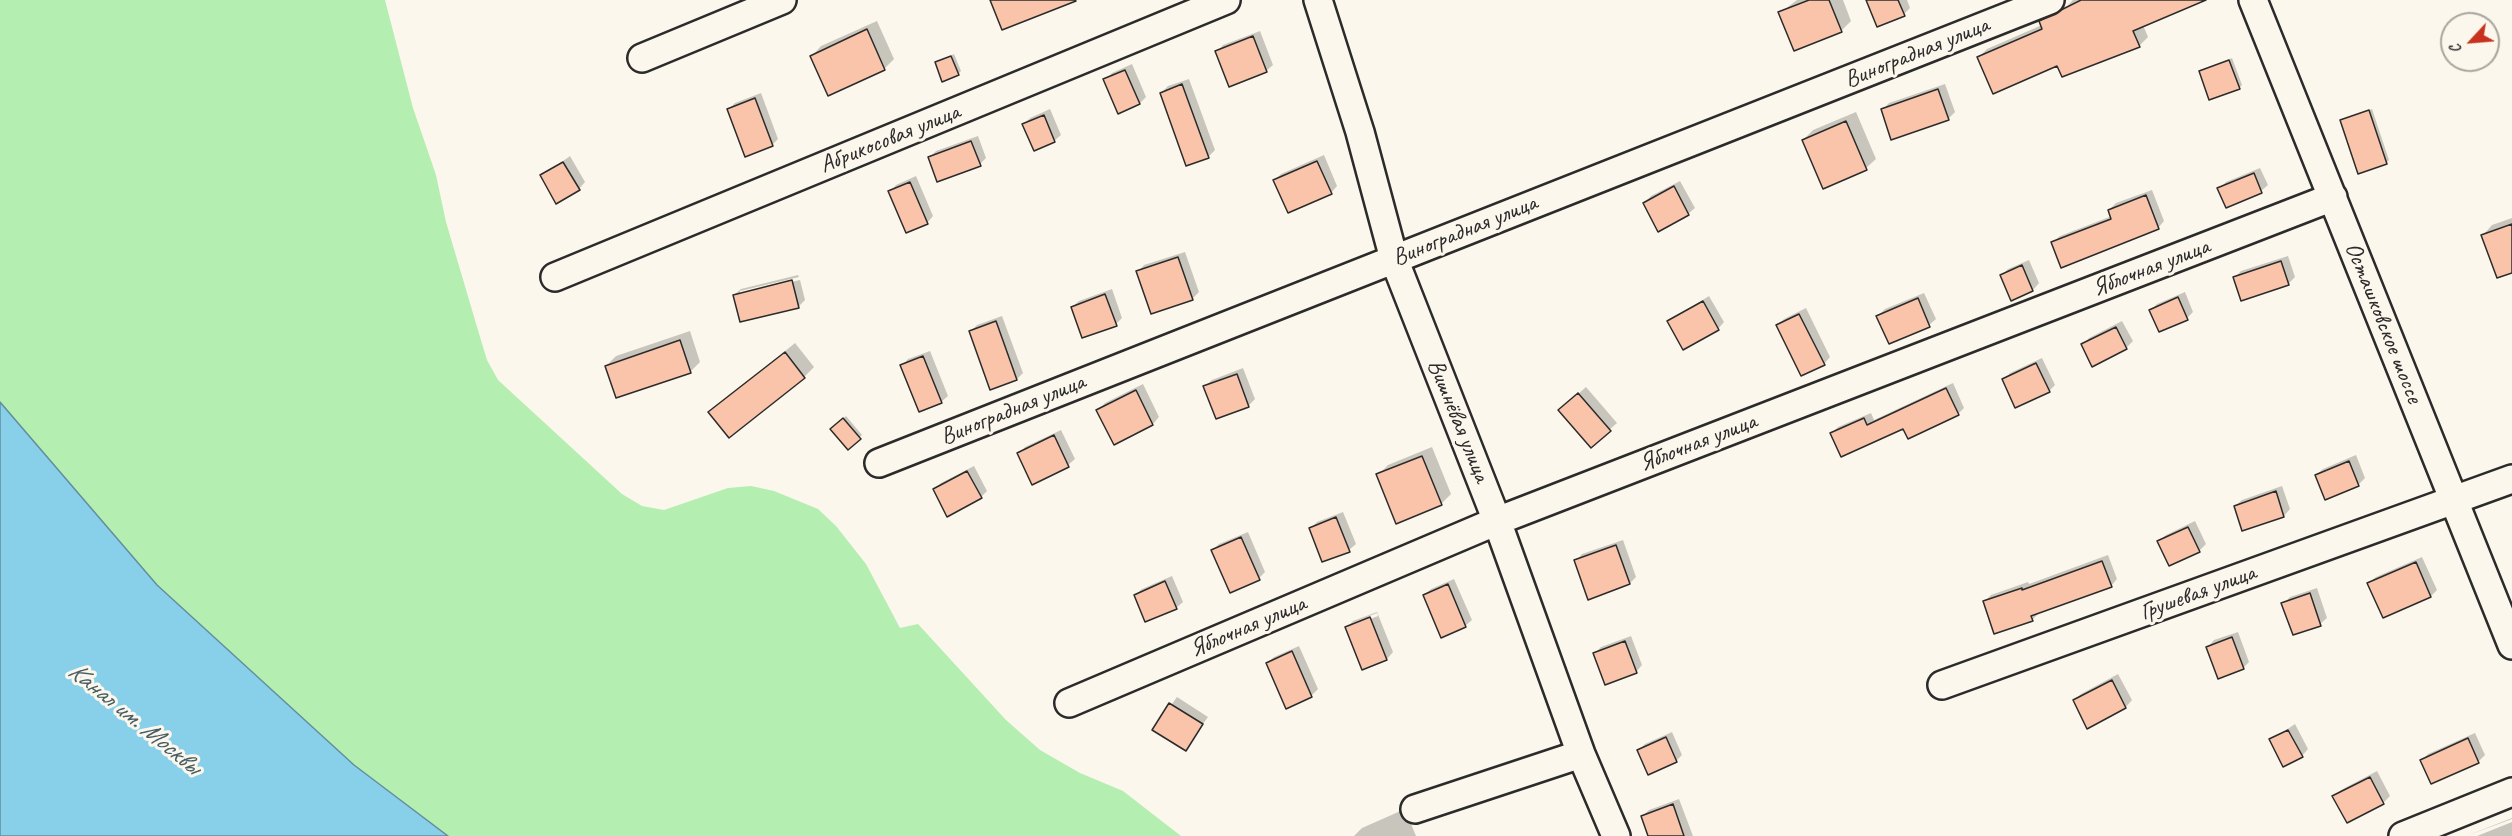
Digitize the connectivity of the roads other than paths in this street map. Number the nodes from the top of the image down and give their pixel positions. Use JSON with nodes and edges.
{"nodes":[{"id":1,"x":782,"y":0,"type":"edge"},
{"id":2,"x":1226,"y":0,"type":"edge"},
{"id":3,"x":1318,"y":0,"type":"edge"},
{"id":4,"x":2050,"y":0,"type":"edge"},
{"id":5,"x":2253,"y":0,"type":"edge"},
{"id":6,"x":642,"y":58,"type":"dead end"},
{"id":7,"x":2333,"y":197,"type":"junction"},
{"id":8,"x":1394,"y":259,"type":"junction"},
{"id":9,"x":555,"y":277,"type":"dead end"},
{"id":10,"x":879,"y":463,"type":"dead end"},
{"id":11,"x":2512,"y":479,"type":"edge"},
{"id":12,"x":2455,"y":500,"type":"junction"},
{"id":13,"x":1497,"y":521,"type":"junction"},
{"id":14,"x":2512,"y":645,"type":"edge"},
{"id":15,"x":1942,"y":685,"type":"dead end"},
{"id":16,"x":1069,"y":703,"type":"dead end"},
{"id":17,"x":1581,"y":754,"type":"junction"},
{"id":18,"x":2512,"y":792,"type":"edge"},
{"id":19,"x":1415,"y":809,"type":"dead end"},
{"id":20,"x":1616,"y":836,"type":"edge"},
{"id":21,"x":2403,"y":836,"type":"edge"}],
"edges":[{"from":1,"to":6,"type":"street"},
{"from":2,"to":9,"type":"street","name":"Абрикосовая улица"},
{"from":3,"to":8,"type":"street","name":"Вишнёвая улица"},
{"from":4,"to":8,"type":"street","name":"Виноградная улица"},
{"from":5,"to":7,"type":"street","name":"Осташковское шоссе"},
{"from":7,"to":12,"type":"street","name":"Осташковское шоссе"},
{"from":7,"to":13,"type":"street","name":"Яблочная улица"},
{"from":8,"to":10,"type":"street","name":"Виноградная улица"},
{"from":8,"to":13,"type":"street","name":"Вишнёвая улица"},
{"from":11,"to":12,"type":"street","name":"Грушевая улица"},
{"from":12,"to":14,"type":"street","name":"Осташковское шоссе"},
{"from":12,"to":15,"type":"street","name":"Грушевая улица"},
{"from":13,"to":16,"type":"street","name":"Яблочная улица"},
{"from":13,"to":17,"type":"street","name":"Вишнёвая улица"},
{"from":17,"to":19,"type":"street"},
{"from":17,"to":20,"type":"street","name":"Вишнёвая улица"},
{"from":18,"to":21,"type":"street"}]}
